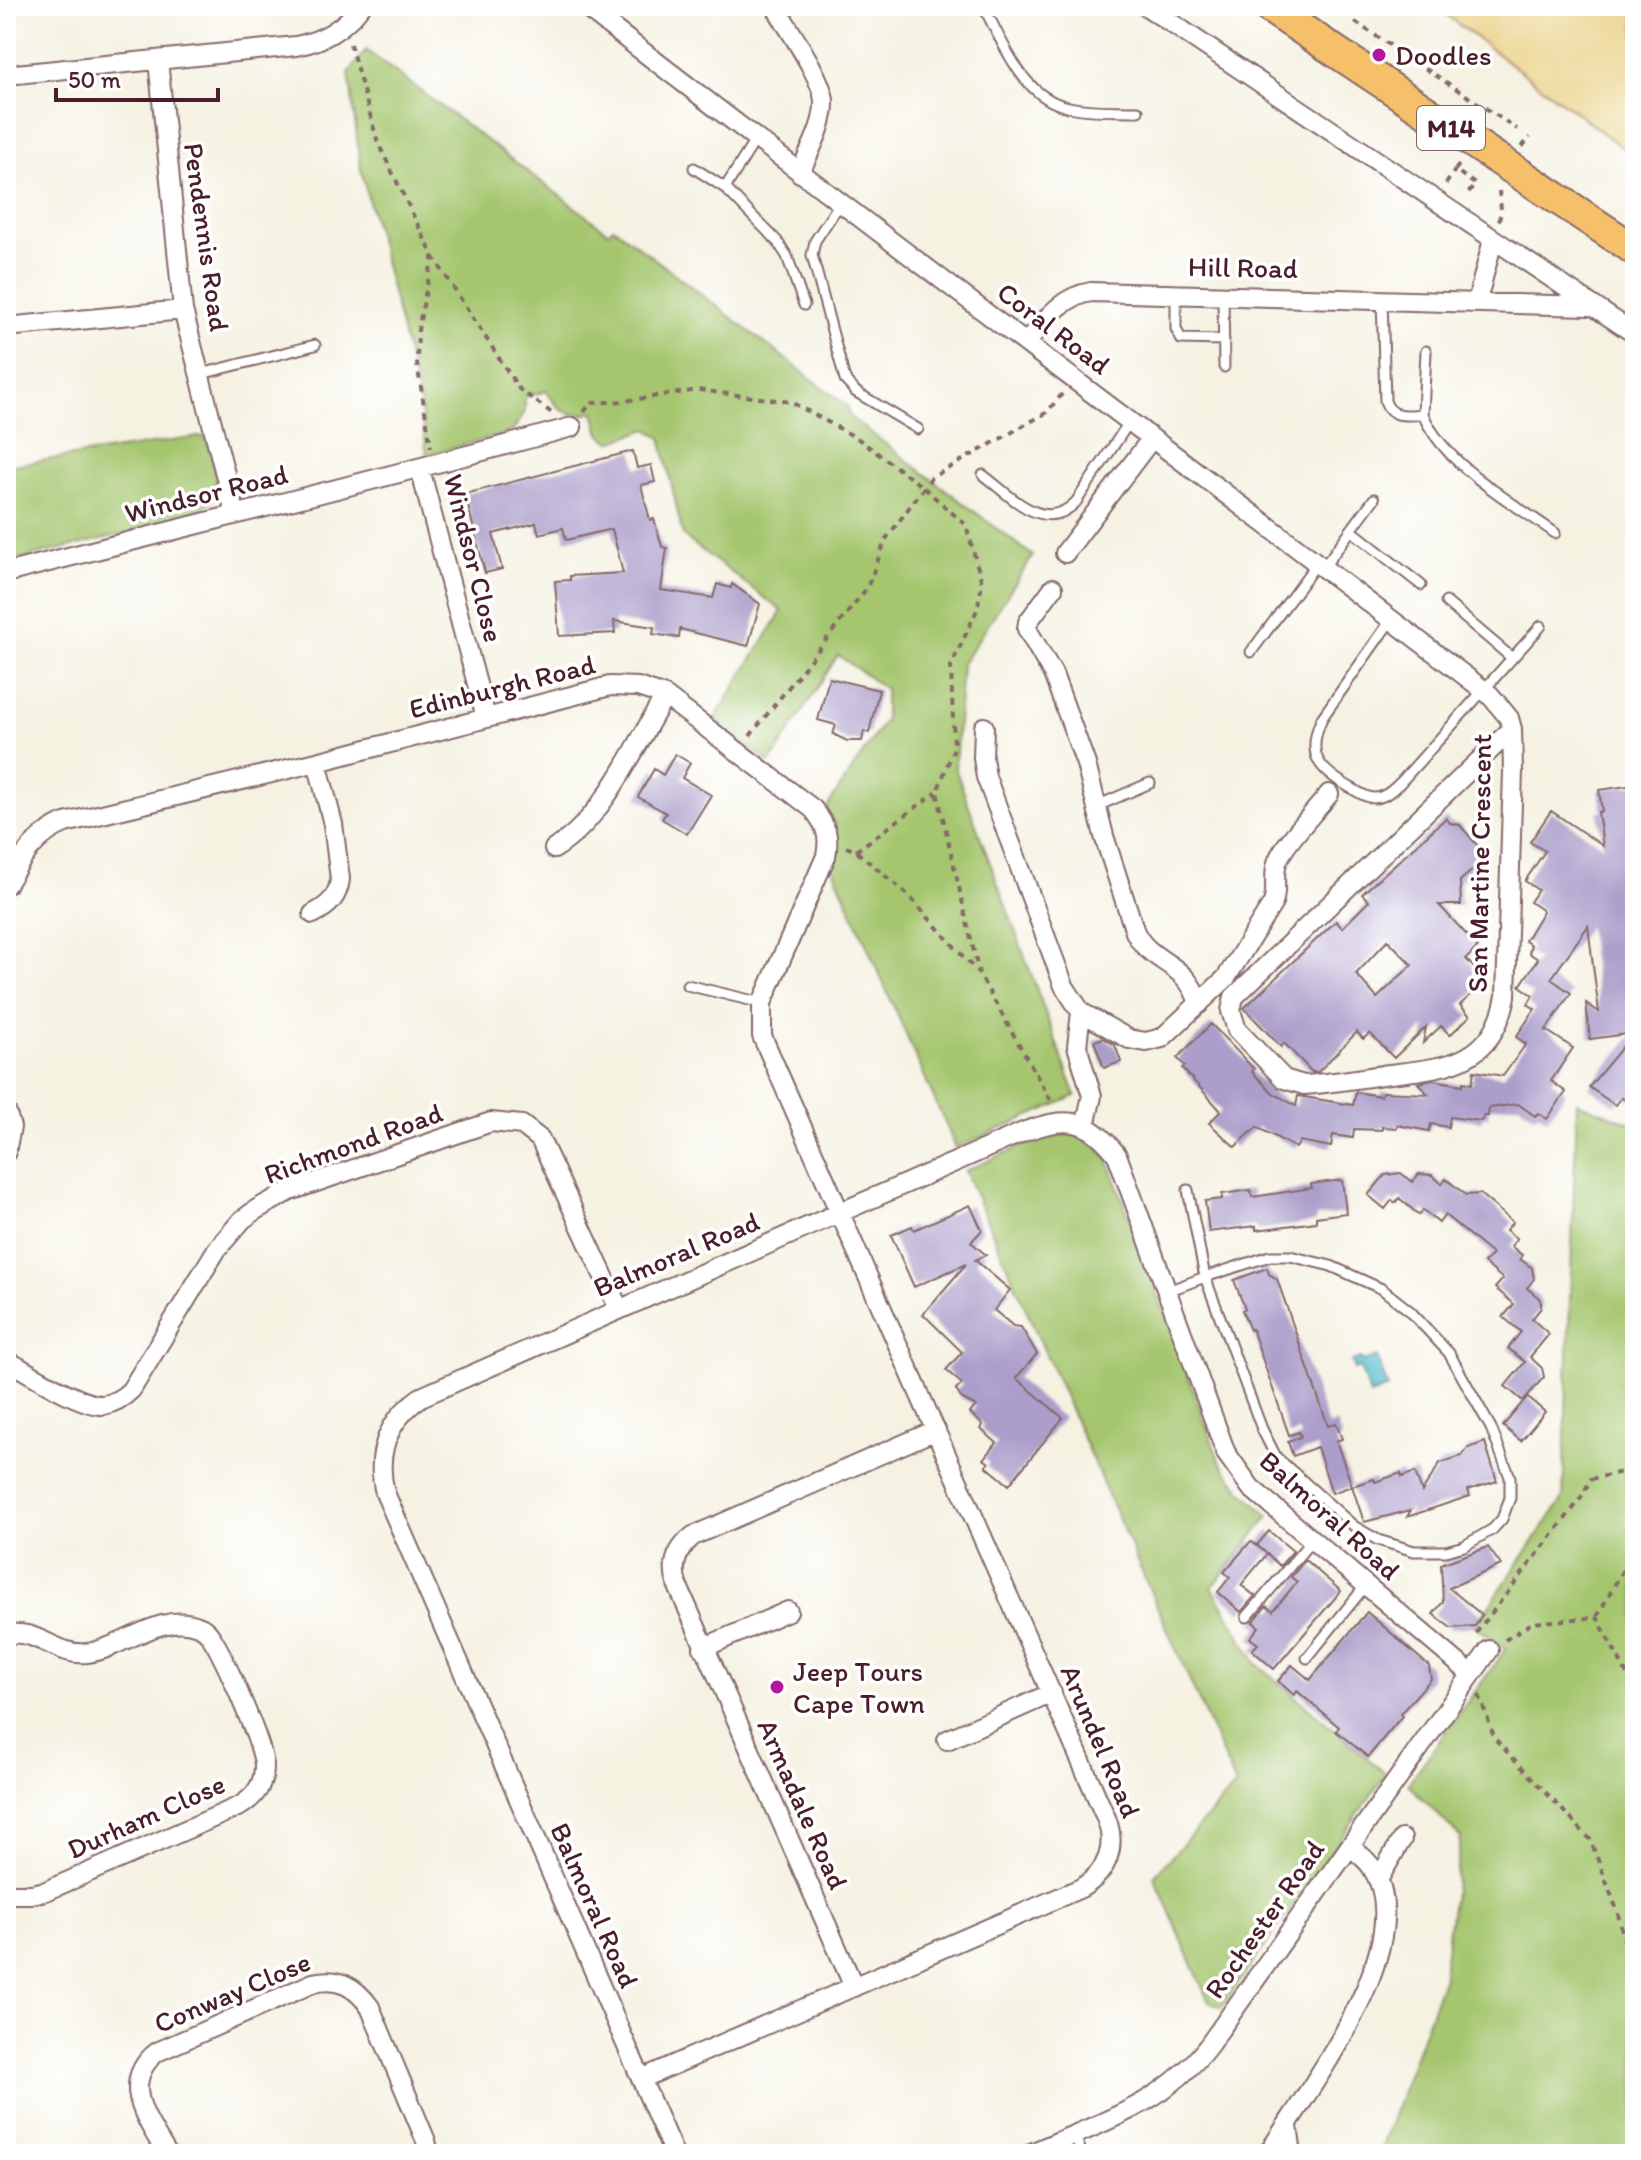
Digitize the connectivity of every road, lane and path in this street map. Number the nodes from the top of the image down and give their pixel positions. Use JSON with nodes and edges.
{"nodes":[{"id":1,"x":361,"y":6,"type":"edge"},
{"id":2,"x":584,"y":6,"type":"edge"},
{"id":3,"x":775,"y":6,"type":"edge"},
{"id":4,"x":983,"y":6,"type":"edge"},
{"id":5,"x":1146,"y":6,"type":"edge"},
{"id":6,"x":1267,"y":6,"type":"edge"},
{"id":7,"x":1355,"y":22,"type":"dead end"},
{"id":8,"x":340,"y":28,"type":"junction"},
{"id":9,"x":158,"y":60,"type":"junction"},
{"id":10,"x":6,"y":75,"type":"edge"},
{"id":11,"x":1138,"y":111,"type":"dead end"},
{"id":12,"x":1517,"y":129,"type":"dead end"},
{"id":13,"x":1530,"y":137,"type":"dead end"},
{"id":14,"x":756,"y":139,"type":"junction"},
{"id":15,"x":1524,"y":145,"type":"dead end"},
{"id":16,"x":1461,"y":162,"type":"dead end"},
{"id":17,"x":694,"y":168,"type":"dead end"},
{"id":18,"x":1455,"y":170,"type":"junction"},
{"id":19,"x":800,"y":173,"type":"junction"},
{"id":20,"x":1450,"y":178,"type":"dead end"},
{"id":21,"x":1495,"y":185,"type":"dead end"},
{"id":22,"x":1445,"y":186,"type":"dead end"},
{"id":23,"x":725,"y":188,"type":"junction"},
{"id":24,"x":840,"y":203,"type":"junction"},
{"id":25,"x":1493,"y":240,"type":"junction"},
{"id":26,"x":1635,"y":250,"type":"edge"},
{"id":27,"x":433,"y":256,"type":"junction"},
{"id":28,"x":1176,"y":294,"type":"junction"},
{"id":29,"x":1223,"y":295,"type":"junction"},
{"id":30,"x":1382,"y":298,"type":"junction"},
{"id":31,"x":1477,"y":301,"type":"junction"},
{"id":32,"x":804,"y":305,"type":"dead end"},
{"id":33,"x":1592,"y":306,"type":"junction"},
{"id":34,"x":183,"y":310,"type":"junction"},
{"id":35,"x":6,"y":327,"type":"edge"},
{"id":36,"x":1635,"y":334,"type":"edge"},
{"id":37,"x":1224,"y":340,"type":"junction"},
{"id":38,"x":1027,"y":342,"type":"junction"},
{"id":39,"x":315,"y":345,"type":"dead end"},
{"id":40,"x":1426,"y":351,"type":"dead end"},
{"id":41,"x":1224,"y":367,"type":"dead end"},
{"id":42,"x":201,"y":374,"type":"junction"},
{"id":43,"x":1075,"y":379,"type":"junction"},
{"id":44,"x":1423,"y":414,"type":"junction"},
{"id":45,"x":1130,"y":421,"type":"junction"},
{"id":46,"x":572,"y":427,"type":"junction"},
{"id":47,"x":918,"y":429,"type":"dead end"},
{"id":48,"x":1152,"y":438,"type":"junction"},
{"id":49,"x":427,"y":467,"type":"junction"},
{"id":50,"x":983,"y":475,"type":"dead end"},
{"id":51,"x":924,"y":488,"type":"junction"},
{"id":52,"x":1374,"y":499,"type":"dead end"},
{"id":53,"x":235,"y":513,"type":"junction"},
{"id":54,"x":1351,"y":530,"type":"junction"},
{"id":55,"x":1555,"y":533,"type":"dead end"},
{"id":56,"x":1065,"y":553,"type":"dead end"},
{"id":57,"x":1320,"y":566,"type":"junction"},
{"id":58,"x":6,"y":573,"type":"edge"},
{"id":59,"x":1421,"y":585,"type":"dead end"},
{"id":60,"x":1053,"y":588,"type":"dead end"},
{"id":61,"x":1446,"y":602,"type":"dead end"},
{"id":62,"x":1391,"y":620,"type":"junction"},
{"id":63,"x":1541,"y":626,"type":"dead end"},
{"id":64,"x":1251,"y":652,"type":"dead end"},
{"id":65,"x":1512,"y":658,"type":"junction"},
{"id":66,"x":1486,"y":692,"type":"junction"},
{"id":67,"x":665,"y":696,"type":"junction"},
{"id":68,"x":486,"y":718,"type":"junction"},
{"id":69,"x":984,"y":727,"type":"dead end"},
{"id":70,"x":1512,"y":729,"type":"junction"},
{"id":71,"x":736,"y":751,"type":"junction"},
{"id":72,"x":317,"y":762,"type":"junction"},
{"id":73,"x":1150,"y":783,"type":"dead end"},
{"id":74,"x":937,"y":792,"type":"junction"},
{"id":75,"x":1329,"y":794,"type":"dead end"},
{"id":76,"x":1097,"y":806,"type":"junction"},
{"id":77,"x":829,"y":841,"type":"junction"},
{"id":78,"x":554,"y":849,"type":"dead end"},
{"id":79,"x":856,"y":851,"type":"junction"},
{"id":80,"x":6,"y":885,"type":"edge"},
{"id":81,"x":313,"y":914,"type":"dead end"},
{"id":82,"x":979,"y":974,"type":"junction"},
{"id":83,"x":687,"y":985,"type":"dead end"},
{"id":84,"x":762,"y":1003,"type":"junction"},
{"id":85,"x":1199,"y":1004,"type":"junction"},
{"id":86,"x":1081,"y":1012,"type":"junction"},
{"id":87,"x":6,"y":1111,"type":"edge"},
{"id":88,"x":1063,"y":1121,"type":"junction"},
{"id":89,"x":1085,"y":1126,"type":"junction"},
{"id":90,"x":6,"y":1152,"type":"edge"},
{"id":91,"x":1188,"y":1190,"type":"dead end"},
{"id":92,"x":840,"y":1213,"type":"junction"},
{"id":93,"x":1205,"y":1277,"type":"junction"},
{"id":94,"x":1168,"y":1291,"type":"junction"},
{"id":95,"x":619,"y":1309,"type":"junction"},
{"id":96,"x":6,"y":1360,"type":"edge"},
{"id":97,"x":936,"y":1430,"type":"junction"},
{"id":98,"x":1635,"y":1469,"type":"edge"},
{"id":99,"x":1312,"y":1540,"type":"junction"},
{"id":100,"x":1635,"y":1548,"type":"edge"},
{"id":101,"x":1366,"y":1585,"type":"junction"},
{"id":102,"x":788,"y":1611,"type":"dead end"},
{"id":103,"x":1247,"y":1617,"type":"dead end"},
{"id":104,"x":1597,"y":1617,"type":"junction"},
{"id":105,"x":6,"y":1635,"type":"edge"},
{"id":106,"x":1473,"y":1639,"type":"dead end"},
{"id":107,"x":703,"y":1648,"type":"junction"},
{"id":108,"x":1489,"y":1650,"type":"joint"},
{"id":109,"x":1307,"y":1658,"type":"dead end"},
{"id":110,"x":1471,"y":1674,"type":"junction"},
{"id":111,"x":1635,"y":1690,"type":"edge"},
{"id":112,"x":1052,"y":1693,"type":"junction"},
{"id":113,"x":947,"y":1740,"type":"dead end"},
{"id":114,"x":1402,"y":1839,"type":"dead end"},
{"id":115,"x":1350,"y":1846,"type":"junction"},
{"id":116,"x":1378,"y":1880,"type":"junction"},
{"id":117,"x":6,"y":1894,"type":"edge"},
{"id":118,"x":1635,"y":1985,"type":"edge"},
{"id":119,"x":854,"y":1987,"type":"junction"},
{"id":120,"x":641,"y":2079,"type":"junction"},
{"id":121,"x":1288,"y":2126,"type":"junction"},
{"id":122,"x":1074,"y":2134,"type":"junction"},
{"id":123,"x":167,"y":2154,"type":"edge"},
{"id":124,"x":429,"y":2154,"type":"edge"},
{"id":125,"x":674,"y":2154,"type":"edge"},
{"id":126,"x":1029,"y":2154,"type":"edge"},
{"id":127,"x":1082,"y":2154,"type":"edge"},
{"id":128,"x":1268,"y":2154,"type":"edge"},
{"id":129,"x":1292,"y":2154,"type":"edge"}],
"edges":[{"from":1,"to":8,"type":"street"},
{"from":2,"to":14,"type":"street","name":"Coral Road"},
{"from":3,"to":19,"type":"street"},
{"from":4,"to":11,"type":"lane"},
{"from":5,"to":25,"type":"street"},
{"from":6,"to":26,"type":"main road","number":"M14"},
{"from":7,"to":12,"type":"path"},
{"from":8,"to":9,"type":"street"},
{"from":8,"to":27,"type":"path"},
{"from":9,"to":10,"type":"street"},
{"from":9,"to":34,"type":"street","name":"Pendennis Road"},
{"from":13,"to":15,"type":"path"},
{"from":14,"to":19,"type":"street","name":"Coral Road"},
{"from":14,"to":23,"type":"lane"},
{"from":16,"to":18,"type":"path"},
{"from":17,"to":23,"type":"lane"},
{"from":18,"to":20,"type":"path"},
{"from":18,"to":22,"type":"path"},
{"from":19,"to":24,"type":"street","name":"Coral Road"},
{"from":21,"to":25,"type":"path"},
{"from":23,"to":32,"type":"lane"},
{"from":24,"to":38,"type":"street","name":"Coral Road"},
{"from":24,"to":47,"type":"lane"},
{"from":25,"to":31,"type":"street"},
{"from":25,"to":33,"type":"street"},
{"from":27,"to":46,"type":"path"},
{"from":27,"to":49,"type":"path"},
{"from":28,"to":29,"type":"street","name":"Hill Road"},
{"from":28,"to":37,"type":"lane"},
{"from":28,"to":38,"type":"street","name":"Hill Road"},
{"from":29,"to":30,"type":"street","name":"Hill Road"},
{"from":29,"to":37,"type":"lane"},
{"from":30,"to":31,"type":"street","name":"Hill Road"},
{"from":30,"to":44,"type":"lane"},
{"from":31,"to":33,"type":"street","name":"Hill Road"},
{"from":33,"to":36,"type":"street"},
{"from":34,"to":35,"type":"street"},
{"from":34,"to":42,"type":"street","name":"Pendennis Road"},
{"from":37,"to":41,"type":"lane"},
{"from":38,"to":43,"type":"street","name":"Coral Road"},
{"from":39,"to":42,"type":"lane"},
{"from":40,"to":44,"type":"lane"},
{"from":42,"to":53,"type":"street","name":"Pendennis Road"},
{"from":43,"to":45,"type":"street","name":"Coral Road"},
{"from":43,"to":51,"type":"path"},
{"from":44,"to":55,"type":"lane"},
{"from":45,"to":48,"type":"street","name":"Coral Road"},
{"from":45,"to":50,"type":"lane"},
{"from":46,"to":49,"type":"street","name":"Windsor Close"},
{"from":46,"to":51,"type":"path"},
{"from":48,"to":56,"type":"street"},
{"from":48,"to":57,"type":"street","name":"Coral Road"},
{"from":49,"to":53,"type":"street","name":"Windsor Road"},
{"from":49,"to":68,"type":"street","name":"Windsor Close"},
{"from":51,"to":71,"type":"path"},
{"from":51,"to":74,"type":"path"},
{"from":52,"to":54,"type":"lane"},
{"from":53,"to":58,"type":"street","name":"Windsor Road"},
{"from":54,"to":57,"type":"lane"},
{"from":54,"to":59,"type":"lane"},
{"from":57,"to":62,"type":"street","name":"Coral Road"},
{"from":57,"to":64,"type":"lane"},
{"from":60,"to":76,"type":"street"},
{"from":61,"to":65,"type":"lane"},
{"from":62,"to":66,"type":"street","name":"Coral Road"},
{"from":62,"to":66,"type":"lane"},
{"from":63,"to":65,"type":"lane"},
{"from":65,"to":66,"type":"lane"},
{"from":66,"to":70,"type":"street","name":"San Martine Crescent"},
{"from":67,"to":68,"type":"street","name":"Edinburgh Road"},
{"from":67,"to":71,"type":"street","name":"Edinburgh Road"},
{"from":67,"to":78,"type":"street"},
{"from":68,"to":72,"type":"street","name":"Edinburgh Road"},
{"from":69,"to":86,"type":"street"},
{"from":70,"to":70,"type":"street","name":"San Martine Crescent"},
{"from":71,"to":77,"type":"street","name":"Edinburgh Road"},
{"from":72,"to":80,"type":"street","name":"Edinburgh Road"},
{"from":72,"to":81,"type":"street"},
{"from":73,"to":76,"type":"lane"},
{"from":74,"to":79,"type":"path"},
{"from":74,"to":82,"type":"path"},
{"from":75,"to":85,"type":"street"},
{"from":76,"to":85,"type":"street"},
{"from":77,"to":79,"type":"path"},
{"from":77,"to":84,"type":"street"},
{"from":79,"to":82,"type":"path"},
{"from":82,"to":88,"type":"path"},
{"from":83,"to":84,"type":"lane"},
{"from":84,"to":92,"type":"street"},
{"from":85,"to":86,"type":"street"},
{"from":86,"to":89,"type":"street"},
{"from":87,"to":90,"type":"street"},
{"from":88,"to":89,"type":"street","name":"Balmoral Road"},
{"from":88,"to":92,"type":"street","name":"Balmoral Road"},
{"from":89,"to":94,"type":"street","name":"Balmoral Road"},
{"from":91,"to":93,"type":"lane"},
{"from":92,"to":95,"type":"street","name":"Balmoral Road"},
{"from":92,"to":97,"type":"street","name":"Arundel Road"},
{"from":93,"to":93,"type":"lane"},
{"from":93,"to":94,"type":"lane"},
{"from":94,"to":99,"type":"street","name":"Balmoral Road"},
{"from":95,"to":96,"type":"street","name":"Richmond Road"},
{"from":95,"to":120,"type":"street","name":"Balmoral Road"},
{"from":97,"to":107,"type":"street","name":"Armadale Road"},
{"from":97,"to":112,"type":"street","name":"Arundel Road"},
{"from":98,"to":106,"type":"path"},
{"from":99,"to":101,"type":"street","name":"Balmoral Road"},
{"from":99,"to":103,"type":"lane"},
{"from":100,"to":104,"type":"path"},
{"from":101,"to":109,"type":"lane"},
{"from":101,"to":110,"type":"street","name":"Balmoral Road"},
{"from":102,"to":107,"type":"street"},
{"from":104,"to":108,"type":"path"},
{"from":104,"to":111,"type":"path"},
{"from":105,"to":117,"type":"street","name":"Durham Close"},
{"from":107,"to":119,"type":"street","name":"Armadale Road"},
{"from":108,"to":110,"type":"street","name":"Rochester Road"},
{"from":110,"to":115,"type":"street","name":"Rochester Road"},
{"from":110,"to":118,"type":"path"},
{"from":112,"to":113,"type":"street"},
{"from":112,"to":119,"type":"street","name":"Arundel Road"},
{"from":114,"to":116,"type":"street"},
{"from":115,"to":116,"type":"street"},
{"from":115,"to":122,"type":"street","name":"Rochester Road"},
{"from":116,"to":121,"type":"street"},
{"from":119,"to":120,"type":"street","name":"Arundel Road"},
{"from":120,"to":125,"type":"street","name":"Balmoral Road"},
{"from":121,"to":128,"type":"street"},
{"from":121,"to":129,"type":"street"},
{"from":122,"to":126,"type":"street","name":"Rochester Road"},
{"from":122,"to":127,"type":"lane"},
{"from":123,"to":124,"type":"street","name":"Conway Close"}]}
